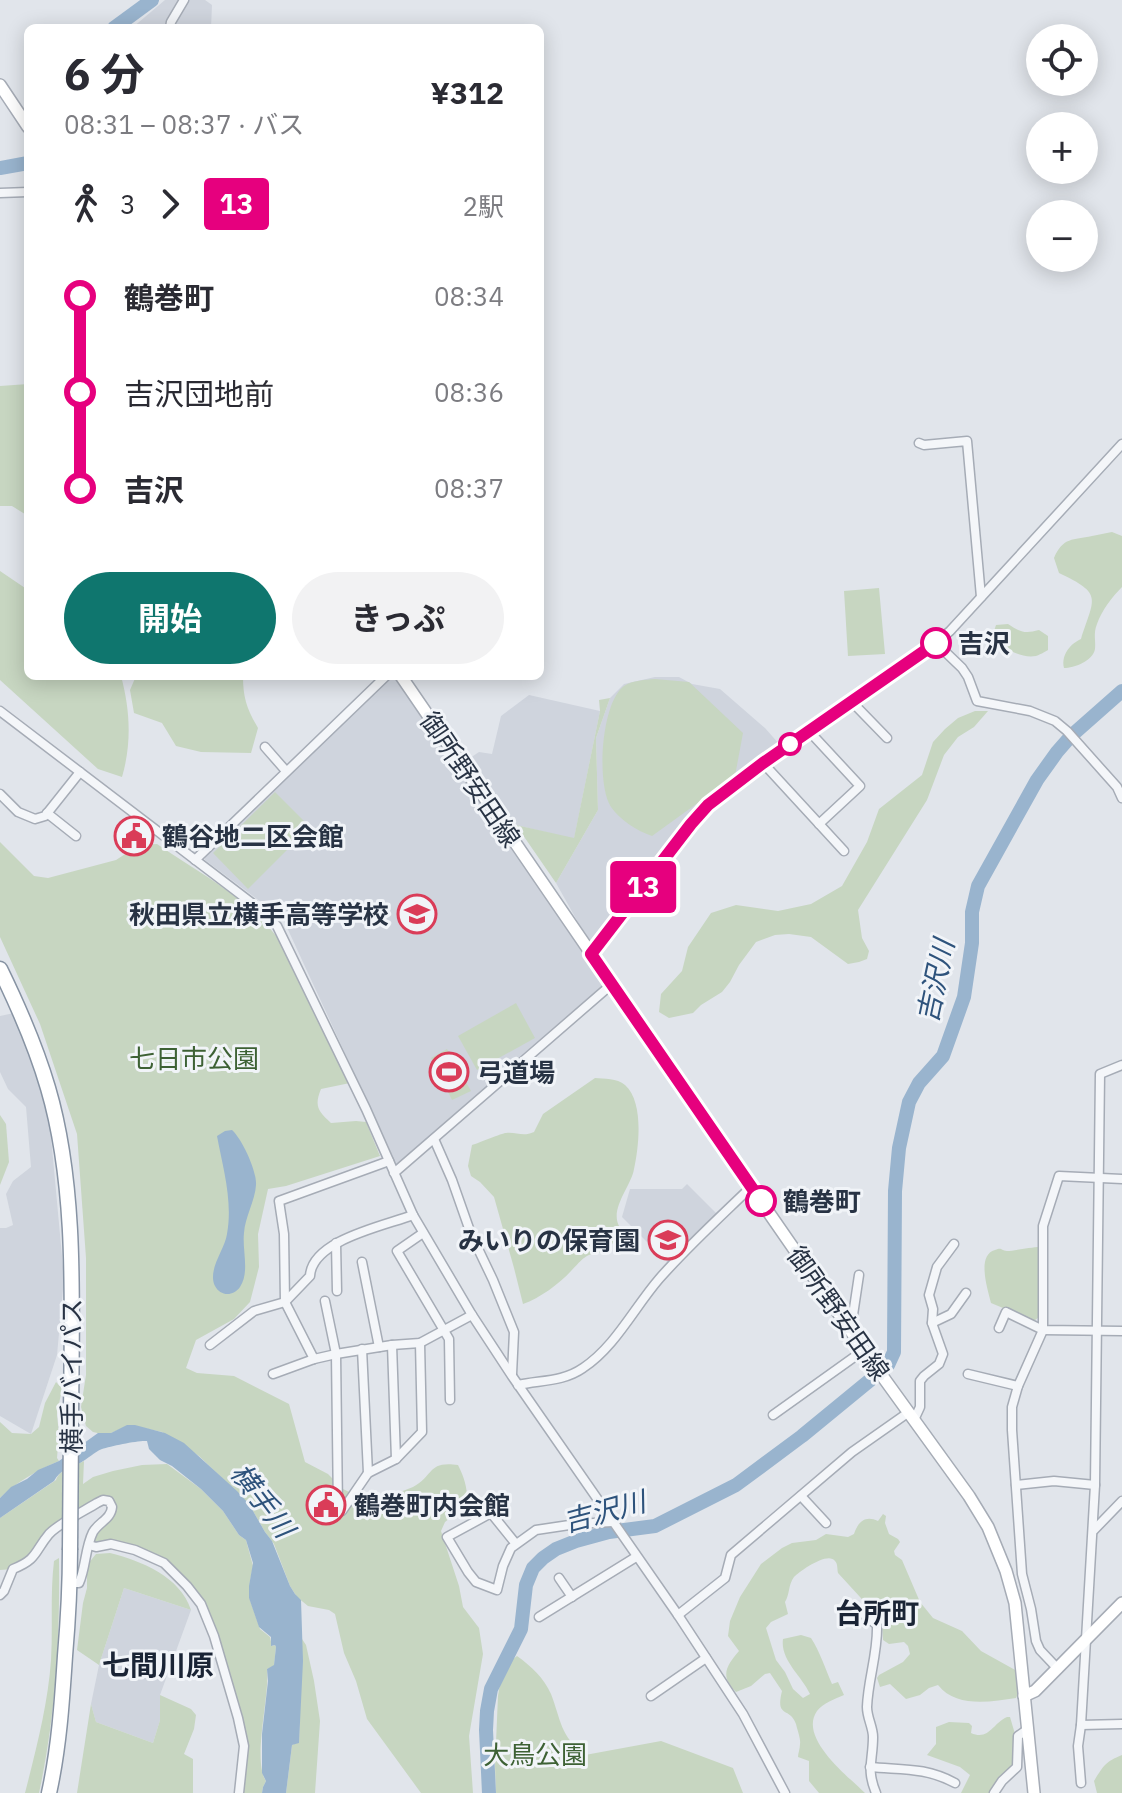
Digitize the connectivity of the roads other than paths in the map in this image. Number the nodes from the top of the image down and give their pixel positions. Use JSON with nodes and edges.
{"nodes":[{"id":1,"x":184,"y":0,"type":"edge"},
{"id":2,"x":171,"y":24,"type":"edge"},
{"id":3,"x":0,"y":85,"type":"edge"},
{"id":4,"x":24,"y":121,"type":"edge"},
{"id":5,"x":24,"y":192,"type":"edge"},
{"id":6,"x":0,"y":193,"type":"edge"},
{"id":7,"x":919,"y":443,"type":"dead end"},
{"id":8,"x":1122,"y":444,"type":"edge"},
{"id":9,"x":1118,"y":451,"type":"edge"},
{"id":10,"x":981,"y":597,"type":"junction"},
{"id":11,"x":936,"y":643,"type":"junction"},
{"id":12,"x":382,"y":680,"type":"edge"},
{"id":13,"x":404,"y":680,"type":"edge"},
{"id":14,"x":851,"y":701,"type":"junction"},
{"id":15,"x":2,"y":716,"type":"edge"},
{"id":16,"x":808,"y":730,"type":"junction"},
{"id":17,"x":887,"y":738,"type":"dead end"},
{"id":18,"x":265,"y":747,"type":"dead end"},
{"id":19,"x":763,"y":763,"type":"junction"},
{"id":20,"x":286,"y":771,"type":"junction"},
{"id":21,"x":80,"y":772,"type":"junction"},
{"id":22,"x":0,"y":794,"type":"edge"},
{"id":23,"x":1122,"y":798,"type":"edge"},
{"id":24,"x":47,"y":813,"type":"junction"},
{"id":25,"x":819,"y":824,"type":"junction"},
{"id":26,"x":76,"y":836,"type":"dead end"},
{"id":27,"x":844,"y":851,"type":"dead end"},
{"id":28,"x":195,"y":860,"type":"junction"},
{"id":29,"x":591,"y":954,"type":"junction"},
{"id":30,"x":0,"y":969,"type":"edge"},
{"id":31,"x":612,"y":984,"type":"junction"},
{"id":32,"x":1122,"y":1065,"type":"edge"},
{"id":33,"x":434,"y":1139,"type":"junction"},
{"id":34,"x":389,"y":1161,"type":"junction"},
{"id":35,"x":394,"y":1173,"type":"junction"},
{"id":36,"x":1100,"y":1179,"type":"junction"},
{"id":37,"x":1122,"y":1179,"type":"edge"},
{"id":38,"x":751,"y":1187,"type":"junction"},
{"id":39,"x":413,"y":1215,"type":"junction"},
{"id":40,"x":423,"y":1233,"type":"junction"},
{"id":41,"x":336,"y":1243,"type":"junction"},
{"id":42,"x":954,"y":1244,"type":"dead end"},
{"id":43,"x":362,"y":1262,"type":"dead end"},
{"id":44,"x":859,"y":1275,"type":"dead end"},
{"id":45,"x":337,"y":1291,"type":"dead end"},
{"id":46,"x":966,"y":1293,"type":"dead end"},
{"id":47,"x":325,"y":1301,"type":"dead end"},
{"id":48,"x":285,"y":1302,"type":"junction"},
{"id":49,"x":472,"y":1315,"type":"junction"},
{"id":50,"x":844,"y":1321,"type":"junction"},
{"id":51,"x":932,"y":1323,"type":"junction"},
{"id":52,"x":999,"y":1328,"type":"dead end"},
{"id":53,"x":444,"y":1330,"type":"junction"},
{"id":54,"x":1043,"y":1330,"type":"junction"},
{"id":55,"x":1097,"y":1330,"type":"junction"},
{"id":56,"x":1122,"y":1331,"type":"edge"},
{"id":57,"x":420,"y":1343,"type":"junction"},
{"id":58,"x":210,"y":1345,"type":"dead end"},
{"id":59,"x":392,"y":1345,"type":"junction"},
{"id":60,"x":379,"y":1347,"type":"junction"},
{"id":61,"x":362,"y":1349,"type":"junction"},
{"id":62,"x":864,"y":1350,"type":"junction"},
{"id":63,"x":336,"y":1354,"type":"junction"},
{"id":64,"x":314,"y":1359,"type":"junction"},
{"id":65,"x":273,"y":1374,"type":"dead end"},
{"id":66,"x":968,"y":1374,"type":"dead end"},
{"id":67,"x":512,"y":1376,"type":"junction"},
{"id":68,"x":518,"y":1385,"type":"junction"},
{"id":69,"x":1018,"y":1386,"type":"junction"},
{"id":70,"x":450,"y":1400,"type":"dead end"},
{"id":71,"x":773,"y":1415,"type":"dead end"},
{"id":72,"x":911,"y":1416,"type":"junction"},
{"id":73,"x":396,"y":1459,"type":"junction"},
{"id":74,"x":368,"y":1473,"type":"junction"},
{"id":75,"x":1016,"y":1485,"type":"junction"},
{"id":76,"x":1095,"y":1485,"type":"junction"},
{"id":77,"x":801,"y":1496,"type":"junction"},
{"id":78,"x":1122,"y":1501,"type":"edge"},
{"id":79,"x":612,"y":1522,"type":"junction"},
{"id":80,"x":826,"y":1523,"type":"dead end"},
{"id":81,"x":1094,"y":1530,"type":"junction"},
{"id":82,"x":516,"y":1544,"type":"junction"},
{"id":83,"x":89,"y":1545,"type":"junction"},
{"id":84,"x":636,"y":1557,"type":"junction"},
{"id":85,"x":559,"y":1578,"type":"dead end"},
{"id":86,"x":70,"y":1583,"type":"junction"},
{"id":87,"x":0,"y":1595,"type":"edge"},
{"id":88,"x":572,"y":1597,"type":"junction"},
{"id":89,"x":1122,"y":1603,"type":"edge"},
{"id":90,"x":857,"y":1609,"type":"dead end"},
{"id":91,"x":678,"y":1615,"type":"junction"},
{"id":92,"x":539,"y":1617,"type":"dead end"},
{"id":93,"x":1085,"y":1641,"type":"junction"},
{"id":94,"x":706,"y":1658,"type":"junction"},
{"id":95,"x":1058,"y":1669,"type":"junction"},
{"id":96,"x":651,"y":1696,"type":"dead end"},
{"id":97,"x":1024,"y":1696,"type":"junction"},
{"id":98,"x":1122,"y":1724,"type":"edge"},
{"id":99,"x":1081,"y":1725,"type":"junction"},
{"id":100,"x":1028,"y":1729,"type":"junction"},
{"id":101,"x":870,"y":1767,"type":"junction"},
{"id":102,"x":955,"y":1783,"type":"dead end"},
{"id":103,"x":1081,"y":1783,"type":"dead end"},
{"id":104,"x":49,"y":1793,"type":"edge"},
{"id":105,"x":239,"y":1793,"type":"edge"},
{"id":106,"x":785,"y":1793,"type":"edge"},
{"id":107,"x":876,"y":1793,"type":"edge"},
{"id":108,"x":994,"y":1793,"type":"edge"},
{"id":109,"x":1034,"y":1793,"type":"edge"}],
"edges":[{"from":1,"to":2,"type":"street"},
{"from":3,"to":4,"type":"main road"},
{"from":5,"to":6,"type":"street"},
{"from":7,"to":10,"type":"street"},
{"from":8,"to":9,"type":"street"},
{"from":9,"to":10,"type":"street"},
{"from":10,"to":11,"type":"street"},
{"from":11,"to":14,"type":"street"},
{"from":11,"to":23,"type":"street"},
{"from":12,"to":20,"type":"street"},
{"from":13,"to":29,"type":"main road","name":"御所野安田線"},
{"from":14,"to":16,"type":"street"},
{"from":14,"to":17,"type":"street"},
{"from":15,"to":21,"type":"street"},
{"from":16,"to":19,"type":"street"},
{"from":16,"to":25,"type":"street"},
{"from":18,"to":20,"type":"street"},
{"from":19,"to":25,"type":"street"},
{"from":19,"to":29,"type":"street"},
{"from":20,"to":28,"type":"street"},
{"from":21,"to":24,"type":"street"},
{"from":21,"to":28,"type":"street"},
{"from":22,"to":24,"type":"street"},
{"from":24,"to":26,"type":"street"},
{"from":25,"to":27,"type":"street"},
{"from":28,"to":34,"type":"street"},
{"from":29,"to":31,"type":"main road","name":"御所野安田線"},
{"from":30,"to":86,"type":"highway","name":"横手バイパス","bridge":true},
{"from":31,"to":33,"type":"street"},
{"from":31,"to":38,"type":"main road","name":"御所野安田線"},
{"from":32,"to":36,"type":"street"},
{"from":33,"to":35,"type":"street"},
{"from":33,"to":67,"type":"street"},
{"from":34,"to":35,"type":"street"},
{"from":34,"to":48,"type":"street"},
{"from":35,"to":39,"type":"street"},
{"from":36,"to":37,"type":"street"},
{"from":36,"to":54,"type":"street"},
{"from":36,"to":55,"type":"street"},
{"from":38,"to":50,"type":"main road","name":"御所野安田線"},
{"from":38,"to":68,"type":"street"},
{"from":39,"to":40,"type":"street"},
{"from":39,"to":41,"type":"street"},
{"from":40,"to":49,"type":"street"},
{"from":40,"to":53,"type":"street"},
{"from":41,"to":45,"type":"street"},
{"from":41,"to":48,"type":"street"},
{"from":42,"to":51,"type":"street"},
{"from":43,"to":60,"type":"street"},
{"from":44,"to":50,"type":"street"},
{"from":46,"to":51,"type":"street"},
{"from":47,"to":63,"type":"street"},
{"from":48,"to":58,"type":"street"},
{"from":48,"to":64,"type":"street"},
{"from":49,"to":53,"type":"street"},
{"from":49,"to":67,"type":"street"},
{"from":50,"to":62,"type":"main road","name":"御所野安田線"},
{"from":51,"to":72,"type":"street"},
{"from":52,"to":54,"type":"street"},
{"from":53,"to":57,"type":"street"},
{"from":53,"to":70,"type":"street"},
{"from":54,"to":55,"type":"street"},
{"from":54,"to":69,"type":"street"},
{"from":55,"to":56,"type":"street"},
{"from":55,"to":76,"type":"street"},
{"from":57,"to":59,"type":"street"},
{"from":57,"to":73,"type":"street"},
{"from":59,"to":60,"type":"street"},
{"from":59,"to":73,"type":"street"},
{"from":60,"to":61,"type":"street"},
{"from":61,"to":63,"type":"street"},
{"from":61,"to":74,"type":"street"},
{"from":62,"to":71,"type":"street"},
{"from":62,"to":72,"type":"main road","name":"御所野安田線"},
{"from":63,"to":64,"type":"street"},
{"from":63,"to":74,"type":"street"},
{"from":64,"to":65,"type":"street"},
{"from":66,"to":69,"type":"street"},
{"from":67,"to":68,"type":"street"},
{"from":68,"to":79,"type":"street"},
{"from":69,"to":75,"type":"street"},
{"from":72,"to":77,"type":"street"},
{"from":72,"to":97,"type":"main road","name":"御所野安田線"},
{"from":73,"to":74,"type":"street"},
{"from":75,"to":76,"type":"street"},
{"from":75,"to":95,"type":"street"},
{"from":76,"to":81,"type":"street"},
{"from":77,"to":80,"type":"street"},
{"from":77,"to":91,"type":"street"},
{"from":78,"to":81,"type":"street"},
{"from":79,"to":82,"type":"street"},
{"from":79,"to":84,"type":"street"},
{"from":81,"to":93,"type":"street"},
{"from":82,"to":82,"type":"street"},
{"from":83,"to":86,"type":"street"},
{"from":83,"to":87,"type":"street"},
{"from":83,"to":105,"type":"street"},
{"from":84,"to":88,"type":"street"},
{"from":84,"to":91,"type":"street"},
{"from":85,"to":88,"type":"street"},
{"from":86,"to":104,"type":"highway","name":"横手バイパス"},
{"from":88,"to":92,"type":"street"},
{"from":89,"to":93,"type":"main road"},
{"from":90,"to":101,"type":"street"},
{"from":91,"to":94,"type":"street"},
{"from":93,"to":95,"type":"main road"},
{"from":93,"to":99,"type":"street"},
{"from":94,"to":96,"type":"street"},
{"from":94,"to":106,"type":"street"},
{"from":95,"to":97,"type":"main road"},
{"from":97,"to":100,"type":"main road","name":"御所野安田線"},
{"from":98,"to":99,"type":"street"},
{"from":99,"to":103,"type":"street"},
{"from":100,"to":108,"type":"street"},
{"from":100,"to":109,"type":"main road","name":"御所野安田線"},
{"from":101,"to":102,"type":"street"},
{"from":101,"to":107,"type":"street"}]}
